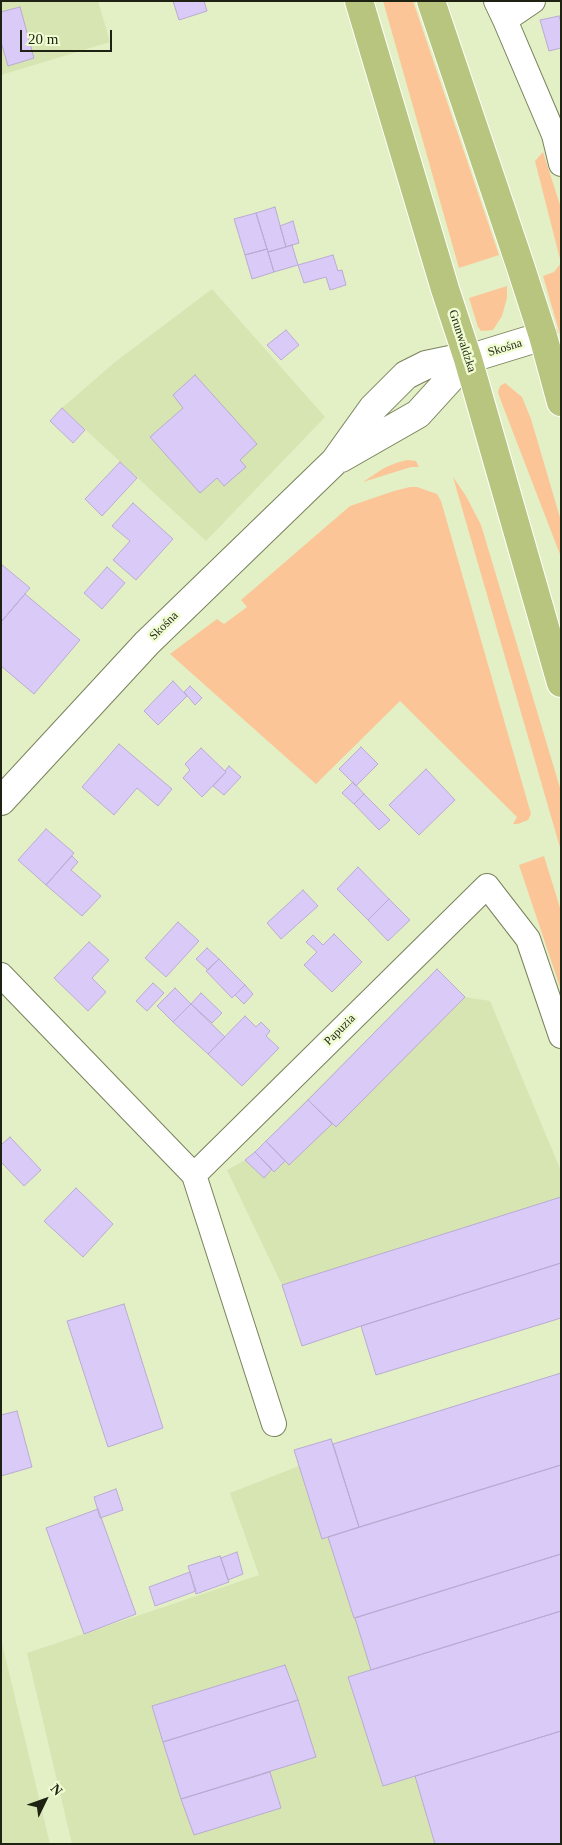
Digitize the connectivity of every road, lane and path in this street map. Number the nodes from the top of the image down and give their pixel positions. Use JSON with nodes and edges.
{"nodes":[{"id":1,"x":359,"y":1,"type":"edge"},
{"id":2,"x":431,"y":1,"type":"edge"},
{"id":3,"x":534,"y":1,"type":"edge"},
{"id":4,"x":501,"y":11,"type":"edge"},
{"id":5,"x":561,"y":164,"type":"edge"},
{"id":6,"x":543,"y":336,"type":"junction"},
{"id":7,"x":468,"y":359,"type":"junction"},
{"id":8,"x":561,"y":402,"type":"edge"},
{"id":9,"x":335,"y":461,"type":"junction"},
{"id":10,"x":561,"y":683,"type":"edge"},
{"id":11,"x":1,"y":801,"type":"edge"},
{"id":12,"x":1,"y":975,"type":"edge"},
{"id":13,"x":561,"y":1036,"type":"edge"},
{"id":14,"x":194,"y":1175,"type":"junction"},
{"id":15,"x":274,"y":1424,"type":"dead end"}],
"edges":[{"from":1,"to":7,"type":"main road","name":"Grunwaldzka"},
{"from":2,"to":6,"type":"main road"},
{"from":3,"to":4,"type":"street"},
{"from":4,"to":5,"type":"street"},
{"from":6,"to":7,"type":"street","name":"Skośna"},
{"from":6,"to":8,"type":"main road"},
{"from":7,"to":9,"type":"street","name":"Skośna"},
{"from":7,"to":9,"type":"street","name":"Skośna"},
{"from":7,"to":10,"type":"main road","name":"Grunwaldzka"},
{"from":9,"to":11,"type":"street","name":"Skośna"},
{"from":12,"to":14,"type":"street"},
{"from":13,"to":14,"type":"street","name":"Papuzia"},
{"from":14,"to":15,"type":"street"}]}
